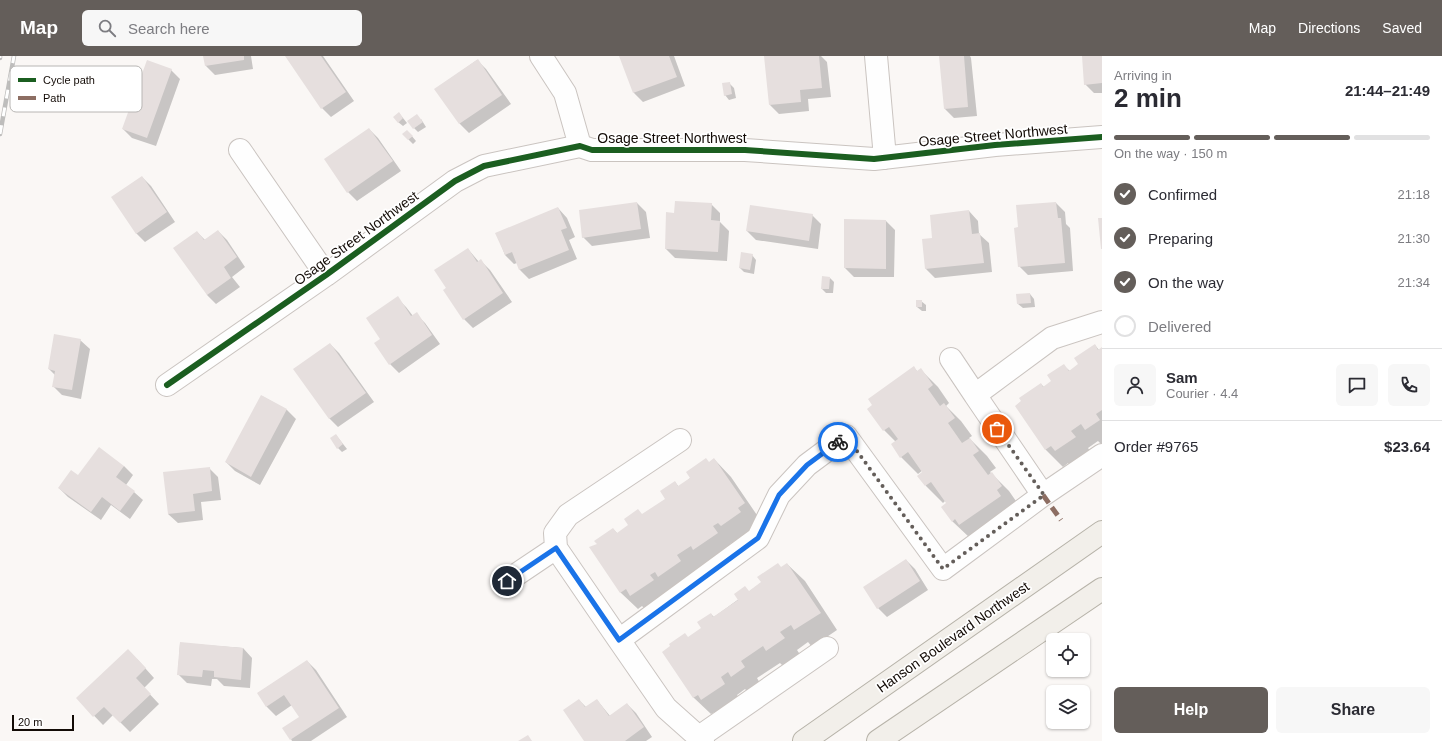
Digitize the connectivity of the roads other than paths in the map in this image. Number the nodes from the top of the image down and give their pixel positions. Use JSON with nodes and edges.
{"nodes":[{"id":1,"x":540,"y":56,"type":"edge"},
{"id":2,"x":876,"y":56,"type":"edge"},
{"id":3,"x":1102,"y":137,"type":"edge"},
{"id":4,"x":580,"y":146,"type":"junction"},
{"id":5,"x":240,"y":150,"type":"dead end"},
{"id":6,"x":885,"y":158,"type":"junction"},
{"id":7,"x":326,"y":275,"type":"junction"},
{"id":8,"x":1102,"y":322,"type":"edge"},
{"id":9,"x":951,"y":359,"type":"dead end"},
{"id":10,"x":167,"y":385,"type":"dead end"},
{"id":11,"x":975,"y":395,"type":"junction"},
{"id":12,"x":680,"y":440,"type":"dead end"},
{"id":13,"x":1102,"y":455,"type":"edge"},
{"id":14,"x":1044,"y":495,"type":"junction"},
{"id":15,"x":1102,"y":532,"type":"edge"},
{"id":16,"x":556,"y":548,"type":"junction"},
{"id":17,"x":507,"y":581,"type":"dead end"},
{"id":18,"x":1102,"y":589,"type":"edge"},
{"id":19,"x":619,"y":640,"type":"junction"},
{"id":20,"x":826,"y":648,"type":"dead end"},
{"id":21,"x":701,"y":739,"type":"edge"},
{"id":22,"x":804,"y":741,"type":"edge"},
{"id":23,"x":878,"y":741,"type":"edge"}],
"edges":[{"from":1,"to":4,"type":"street"},
{"from":2,"to":6,"type":"street"},
{"from":3,"to":6,"type":"street","name":"Osage Street Northwest"},
{"from":4,"to":6,"type":"street","name":"Osage Street Northwest"},
{"from":4,"to":7,"type":"street","name":"Osage Street Northwest"},
{"from":5,"to":7,"type":"street"},
{"from":7,"to":10,"type":"street","name":"Osage Street Northwest"},
{"from":8,"to":11,"type":"street"},
{"from":9,"to":11,"type":"street"},
{"from":11,"to":14,"type":"street"},
{"from":12,"to":16,"type":"street"},
{"from":13,"to":14,"type":"street"},
{"from":14,"to":19,"type":"street"},
{"from":15,"to":22,"type":"main road","name":"Hanson Boulevard Northwest"},
{"from":16,"to":17,"type":"street"},
{"from":16,"to":19,"type":"street"},
{"from":18,"to":23,"type":"main road"},
{"from":19,"to":21,"type":"street"},
{"from":20,"to":21,"type":"street"}]}
